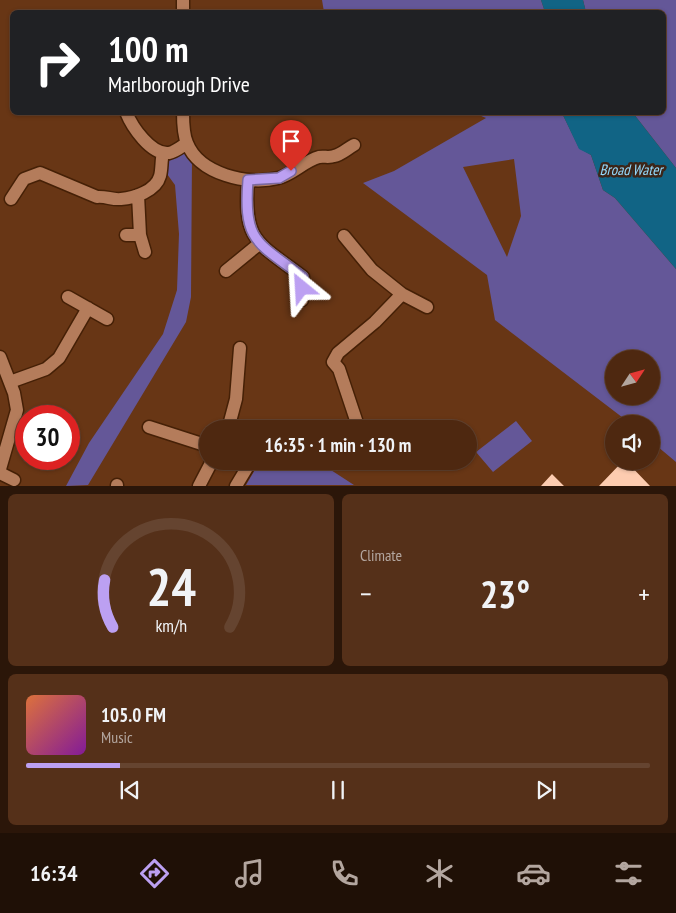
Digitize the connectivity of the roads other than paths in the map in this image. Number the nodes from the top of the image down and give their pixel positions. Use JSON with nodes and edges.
{"nodes":[{"id":1,"x":128,"y":115,"type":"edge"},
{"id":2,"x":183,"y":115,"type":"edge"},
{"id":3,"x":187,"y":143,"type":"junction"},
{"id":4,"x":354,"y":145,"type":"dead end"},
{"id":5,"x":163,"y":152,"type":"junction"},
{"id":6,"x":248,"y":180,"type":"junction"},
{"id":7,"x":138,"y":195,"type":"junction"},
{"id":8,"x":11,"y":199,"type":"dead end"},
{"id":9,"x":140,"y":234,"type":"junction"},
{"id":10,"x":126,"y":235,"type":"dead end"},
{"id":11,"x":344,"y":236,"type":"dead end"},
{"id":12,"x":259,"y":244,"type":"junction"},
{"id":13,"x":145,"y":252,"type":"dead end"},
{"id":14,"x":226,"y":271,"type":"dead end"},
{"id":15,"x":402,"y":294,"type":"junction"},
{"id":16,"x":68,"y":297,"type":"dead end"},
{"id":17,"x":302,"y":300,"type":"dead end"},
{"id":18,"x":427,"y":307,"type":"dead end"},
{"id":19,"x":88,"y":308,"type":"junction"},
{"id":20,"x":106,"y":319,"type":"dead end"},
{"id":21,"x":240,"y":348,"type":"dead end"},
{"id":22,"x":0,"y":357,"type":"edge"},
{"id":23,"x":10,"y":382,"type":"junction"},
{"id":24,"x":230,"y":420,"type":"edge"},
{"id":25,"x":356,"y":420,"type":"edge"},
{"id":26,"x":149,"y":427,"type":"dead end"},
{"id":27,"x":199,"y":443,"type":"edge"},
{"id":28,"x":0,"y":469,"type":"edge"},
{"id":29,"x":207,"y":470,"type":"edge"},
{"id":30,"x":246,"y":470,"type":"edge"},
{"id":31,"x":0,"y":473,"type":"edge"},
{"id":32,"x":14,"y":480,"type":"dead end"},
{"id":33,"x":199,"y":486,"type":"edge"},
{"id":34,"x":236,"y":486,"type":"edge"}],
"edges":[{"from":1,"to":5,"type":"street"},
{"from":2,"to":3,"type":"street"},
{"from":3,"to":5,"type":"street"},
{"from":3,"to":6,"type":"street"},
{"from":4,"to":6,"type":"street"},
{"from":5,"to":7,"type":"street"},
{"from":6,"to":12,"type":"street"},
{"from":7,"to":8,"type":"street"},
{"from":7,"to":9,"type":"street"},
{"from":9,"to":10,"type":"street"},
{"from":9,"to":13,"type":"street"},
{"from":11,"to":15,"type":"street"},
{"from":12,"to":14,"type":"street"},
{"from":12,"to":17,"type":"street"},
{"from":15,"to":18,"type":"street"},
{"from":15,"to":25,"type":"street"},
{"from":16,"to":19,"type":"street"},
{"from":19,"to":20,"type":"street"},
{"from":19,"to":23,"type":"street"},
{"from":21,"to":24,"type":"street"},
{"from":22,"to":23,"type":"street"},
{"from":23,"to":28,"type":"street"},
{"from":26,"to":27,"type":"street"},
{"from":29,"to":33,"type":"street"},
{"from":30,"to":34,"type":"street"},
{"from":31,"to":32,"type":"street"}]}
